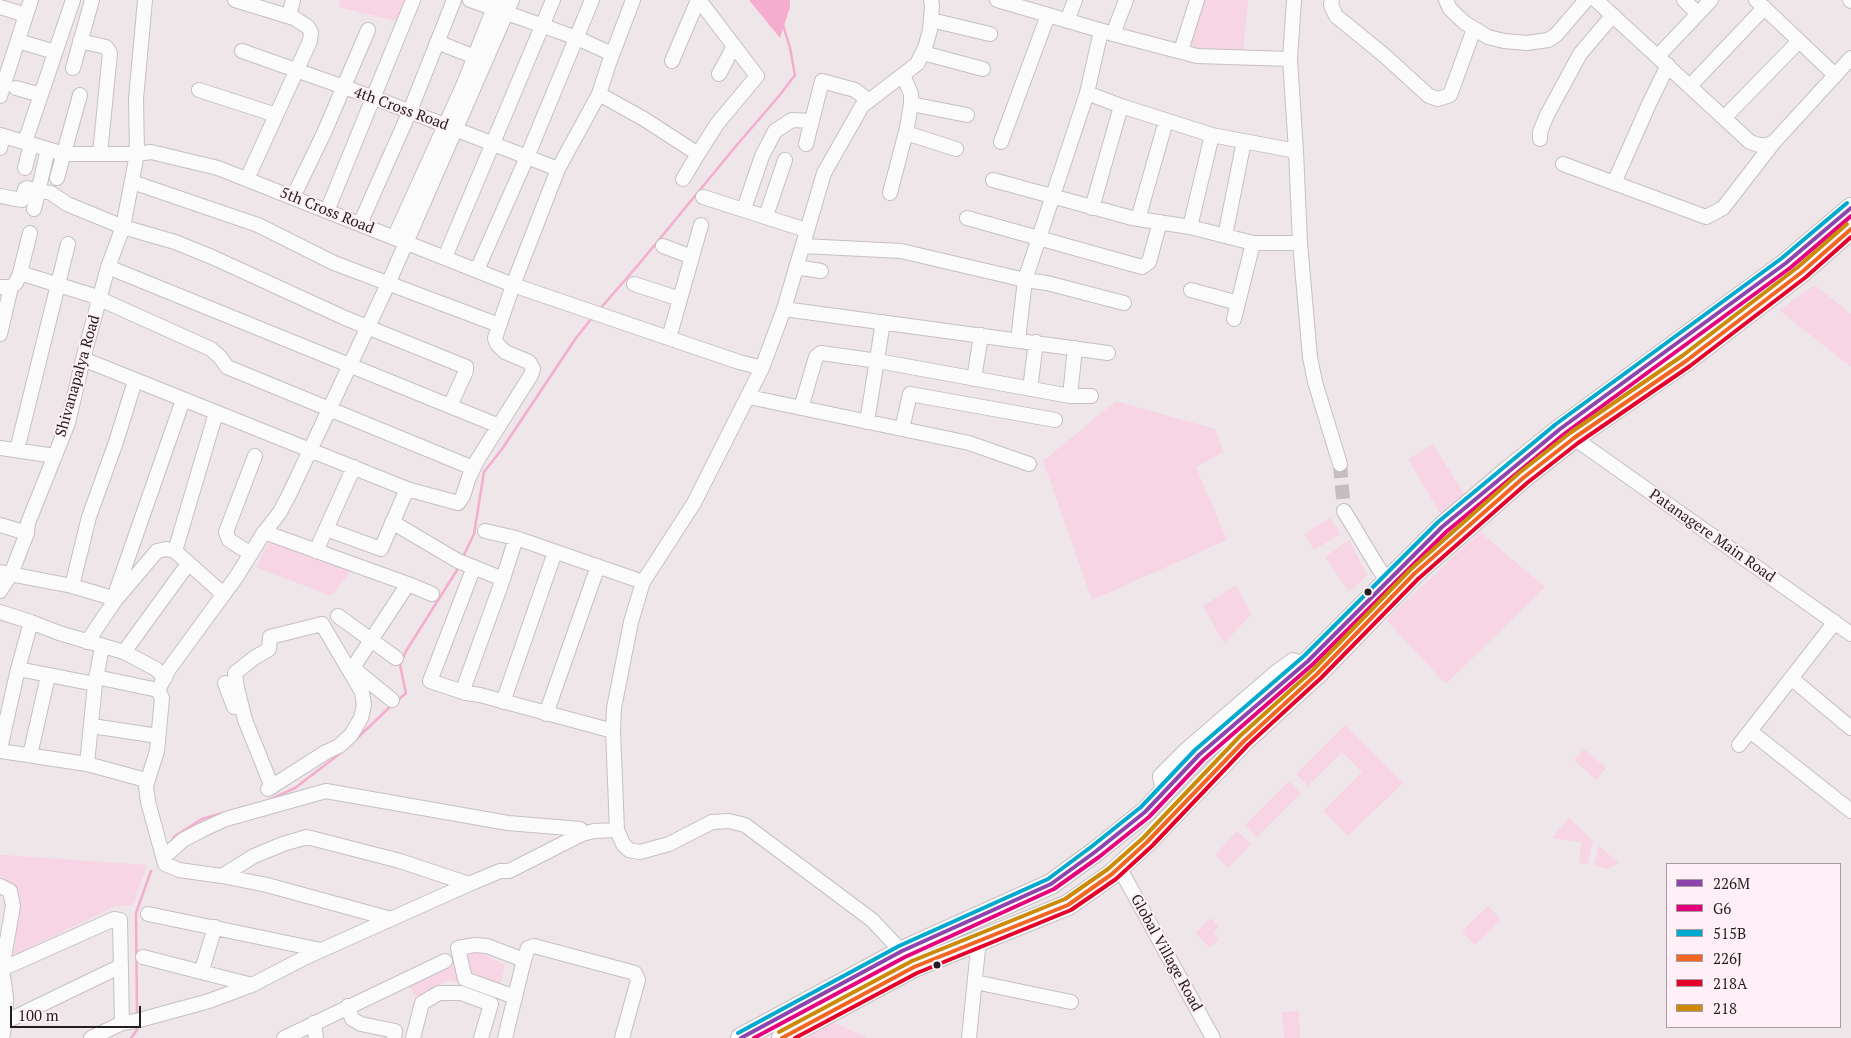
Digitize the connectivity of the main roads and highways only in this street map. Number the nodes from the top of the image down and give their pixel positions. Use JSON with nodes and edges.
{"nodes":[{"id":1,"x":1851,"y":208,"type":"edge"},
{"id":2,"x":1851,"y":229,"type":"edge"},
{"id":3,"x":741,"y":1038,"type":"edge"},
{"id":4,"x":782,"y":1038,"type":"edge"}],
"edges":[{"from":1,"to":3,"type":"highway"},
{"from":2,"to":4,"type":"highway"}]}
